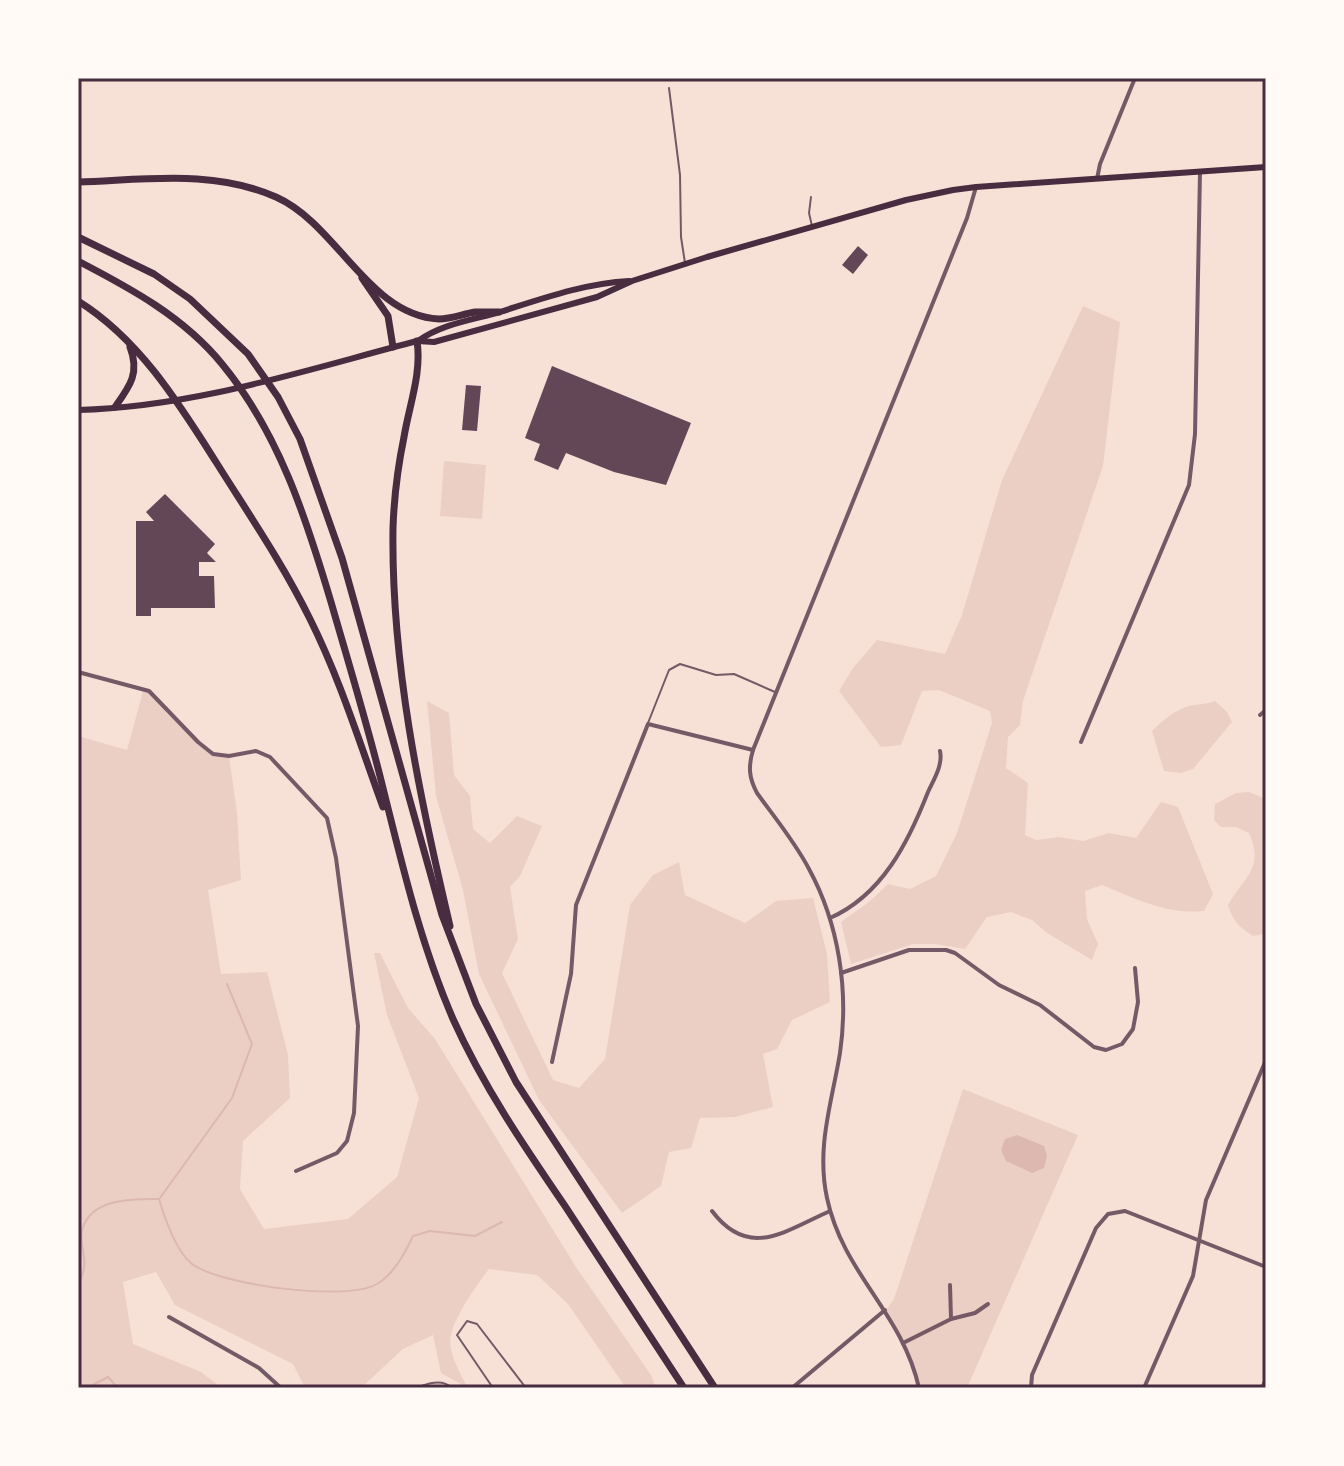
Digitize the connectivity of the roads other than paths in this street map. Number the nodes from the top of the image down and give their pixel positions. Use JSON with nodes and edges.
{"nodes":[{"id":1,"x":1135,"y":78,"type":"edge"},
{"id":2,"x":669,"y":88,"type":"dead end"},
{"id":3,"x":1266,"y":167,"type":"edge"},
{"id":4,"x":1200,"y":172,"type":"junction"},
{"id":5,"x":1097,"y":179,"type":"junction"},
{"id":6,"x":78,"y":182,"type":"edge"},
{"id":7,"x":976,"y":187,"type":"junction"},
{"id":8,"x":811,"y":197,"type":"dead end"},
{"id":9,"x":813,"y":227,"type":"junction"},
{"id":10,"x":78,"y":237,"type":"edge"},
{"id":11,"x":78,"y":261,"type":"edge"},
{"id":12,"x":351,"y":263,"type":"junction"},
{"id":13,"x":686,"y":264,"type":"junction"},
{"id":14,"x":632,"y":281,"type":"junction"},
{"id":15,"x":78,"y":301,"type":"edge"},
{"id":16,"x":499,"y":312,"type":"junction"},
{"id":17,"x":126,"y":337,"type":"junction"},
{"id":18,"x":417,"y":341,"type":"junction"},
{"id":19,"x":393,"y":347,"type":"junction"},
{"id":20,"x":177,"y":400,"type":"junction"},
{"id":21,"x":115,"y":407,"type":"junction"},
{"id":22,"x":78,"y":410,"type":"edge"},
{"id":23,"x":78,"y":672,"type":"edge"},
{"id":24,"x":776,"y":692,"type":"junction"},
{"id":25,"x":1266,"y":710,"type":"edge"},
{"id":26,"x":1260,"y":715,"type":"dead end"},
{"id":27,"x":648,"y":724,"type":"junction"},
{"id":28,"x":1081,"y":742,"type":"dead end"},
{"id":29,"x":753,"y":750,"type":"junction"},
{"id":30,"x":940,"y":751,"type":"dead end"},
{"id":31,"x":394,"y":835,"type":"junction"},
{"id":32,"x":830,"y":918,"type":"junction"},
{"id":33,"x":460,"y":967,"type":"junction"},
{"id":34,"x":1135,"y":968,"type":"dead end"},
{"id":35,"x":841,"y":973,"type":"junction"},
{"id":36,"x":1266,"y":1060,"type":"edge"},
{"id":37,"x":552,"y":1062,"type":"dead end"},
{"id":38,"x":296,"y":1171,"type":"dead end"},
{"id":39,"x":712,"y":1211,"type":"dead end"},
{"id":40,"x":830,"y":1211,"type":"junction"},
{"id":41,"x":1201,"y":1241,"type":"junction"},
{"id":42,"x":1266,"y":1267,"type":"edge"},
{"id":43,"x":950,"y":1285,"type":"dead end"},
{"id":44,"x":988,"y":1304,"type":"dead end"},
{"id":45,"x":885,"y":1310,"type":"junction"},
{"id":46,"x":169,"y":1317,"type":"dead end"},
{"id":47,"x":951,"y":1319,"type":"junction"},
{"id":48,"x":903,"y":1343,"type":"junction"},
{"id":49,"x":1266,"y":1379,"type":"edge"},
{"id":50,"x":281,"y":1388,"type":"edge"},
{"id":51,"x":415,"y":1388,"type":"edge"},
{"id":52,"x":452,"y":1388,"type":"edge"},
{"id":53,"x":493,"y":1388,"type":"edge"},
{"id":54,"x":526,"y":1388,"type":"edge"},
{"id":55,"x":684,"y":1388,"type":"edge"},
{"id":56,"x":715,"y":1388,"type":"edge"},
{"id":57,"x":792,"y":1388,"type":"edge"},
{"id":58,"x":919,"y":1388,"type":"edge"},
{"id":59,"x":1031,"y":1388,"type":"edge"},
{"id":60,"x":1144,"y":1388,"type":"edge"},
{"id":61,"x":1262,"y":1388,"type":"edge"}],
"edges":[{"from":1,"to":5,"type":"street"},
{"from":2,"to":13,"type":"lane"},
{"from":3,"to":4,"type":"main road"},
{"from":4,"to":5,"type":"main road"},
{"from":4,"to":28,"type":"street"},
{"from":5,"to":7,"type":"main road"},
{"from":6,"to":12,"type":"highway"},
{"from":7,"to":9,"type":"main road"},
{"from":7,"to":24,"type":"street"},
{"from":8,"to":9,"type":"lane"},
{"from":9,"to":13,"type":"main road"},
{"from":10,"to":33,"type":"highway"},
{"from":11,"to":31,"type":"highway"},
{"from":12,"to":16,"type":"highway"},
{"from":12,"to":19,"type":"highway"},
{"from":13,"to":14,"type":"main road"},
{"from":14,"to":16,"type":"main road"},
{"from":14,"to":18,"type":"main road"},
{"from":15,"to":17,"type":"highway"},
{"from":16,"to":18,"type":"main road"},
{"from":17,"to":20,"type":"highway"},
{"from":17,"to":21,"type":"highway"},
{"from":18,"to":19,"type":"main road"},
{"from":18,"to":33,"type":"highway"},
{"from":19,"to":20,"type":"main road"},
{"from":20,"to":21,"type":"main road"},
{"from":20,"to":31,"type":"highway"},
{"from":21,"to":22,"type":"main road"},
{"from":23,"to":38,"type":"street"},
{"from":24,"to":27,"type":"lane"},
{"from":24,"to":29,"type":"street"},
{"from":25,"to":26,"type":"street"},
{"from":27,"to":29,"type":"street"},
{"from":27,"to":37,"type":"street"},
{"from":29,"to":32,"type":"street"},
{"from":30,"to":32,"type":"street"},
{"from":31,"to":55,"type":"highway"},
{"from":32,"to":35,"type":"street"},
{"from":33,"to":56,"type":"highway"},
{"from":34,"to":35,"type":"street"},
{"from":35,"to":40,"type":"street"},
{"from":36,"to":41,"type":"street"},
{"from":39,"to":40,"type":"street"},
{"from":40,"to":45,"type":"street"},
{"from":41,"to":42,"type":"street"},
{"from":41,"to":59,"type":"street"},
{"from":41,"to":60,"type":"street"},
{"from":43,"to":47,"type":"street"},
{"from":44,"to":47,"type":"street"},
{"from":45,"to":48,"type":"street"},
{"from":45,"to":57,"type":"street"},
{"from":46,"to":50,"type":"street"},
{"from":47,"to":48,"type":"street"},
{"from":48,"to":58,"type":"street"},
{"from":49,"to":61,"type":"street"},
{"from":51,"to":52,"type":"lane"},
{"from":53,"to":54,"type":"lane"}]}
